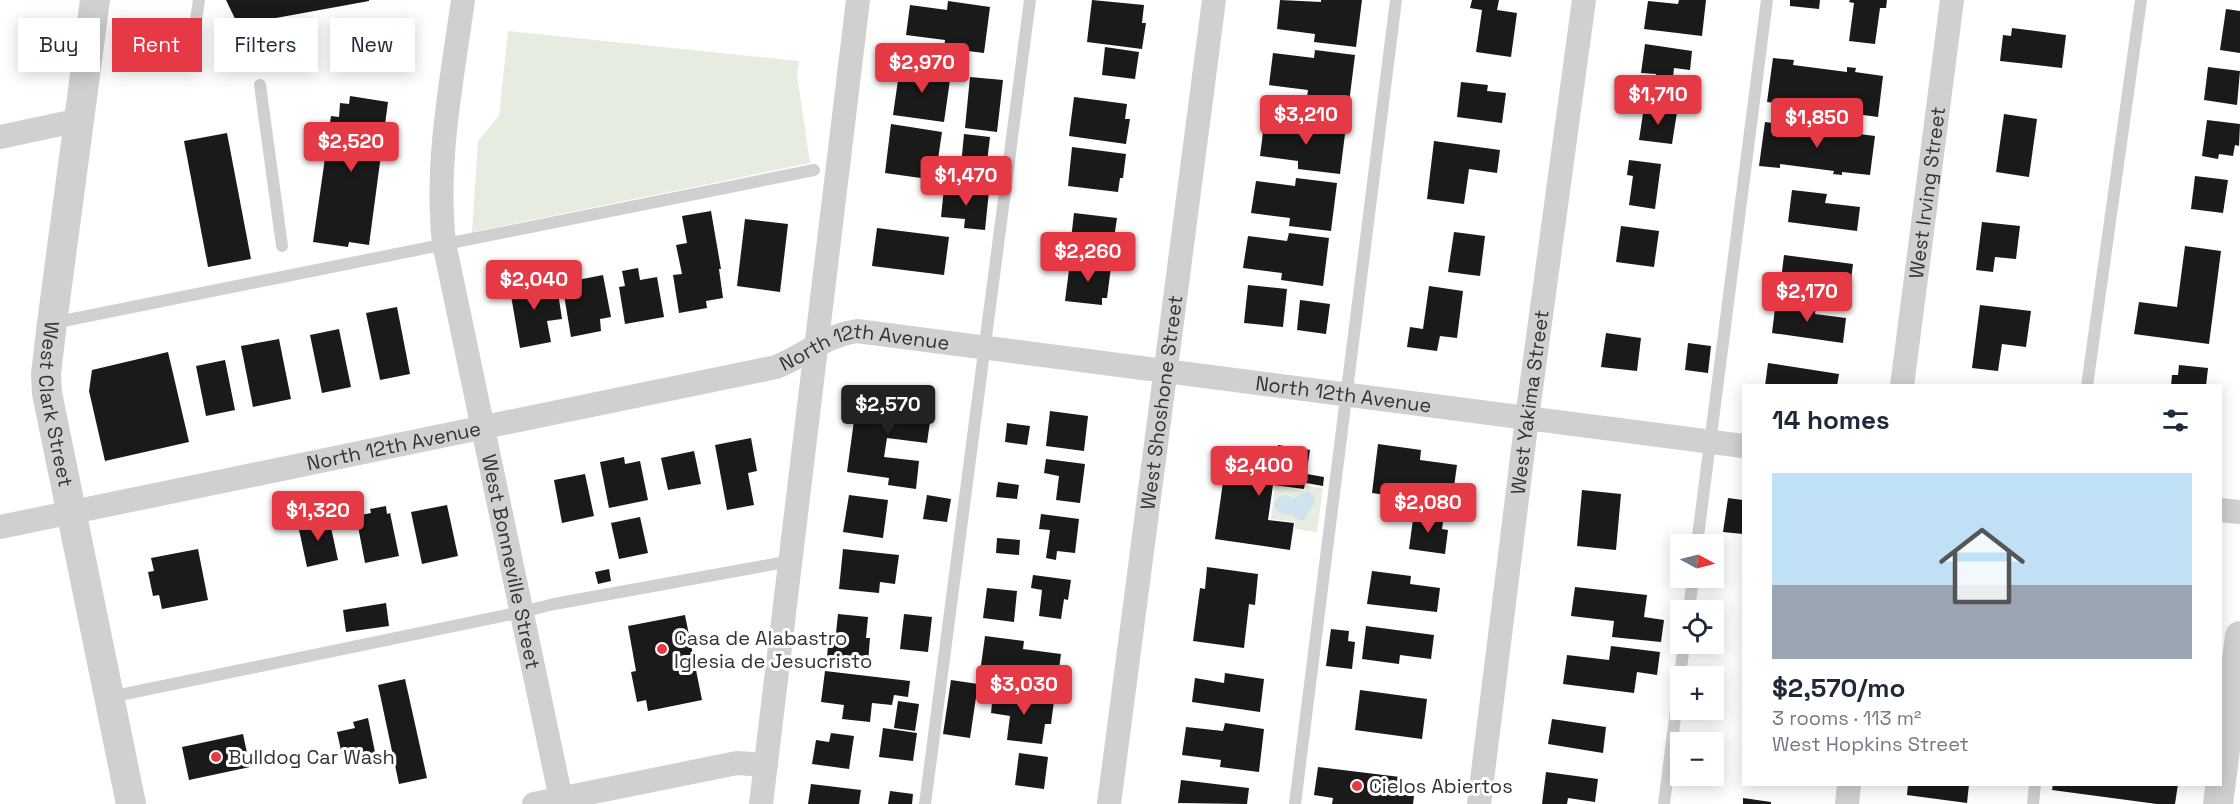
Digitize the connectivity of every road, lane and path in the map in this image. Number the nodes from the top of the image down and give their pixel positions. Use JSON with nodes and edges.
{"nodes":[{"id":1,"x":95,"y":0,"type":"edge"},
{"id":2,"x":199,"y":0,"type":"edge"},
{"id":3,"x":463,"y":0,"type":"edge"},
{"id":4,"x":858,"y":0,"type":"edge"},
{"id":5,"x":1030,"y":0,"type":"edge"},
{"id":6,"x":1214,"y":0,"type":"edge"},
{"id":7,"x":1396,"y":0,"type":"edge"},
{"id":8,"x":1584,"y":0,"type":"edge"},
{"id":9,"x":1767,"y":0,"type":"edge"},
{"id":10,"x":1952,"y":0,"type":"edge"},
{"id":11,"x":2141,"y":0,"type":"edge"},
{"id":12,"x":196,"y":18,"type":"edge"},
{"id":13,"x":260,"y":85,"type":"dead end"},
{"id":14,"x":80,"y":120,"type":"junction"},
{"id":15,"x":0,"y":137,"type":"edge"},
{"id":16,"x":813,"y":170,"type":"dead end"},
{"id":17,"x":444,"y":243,"type":"junction"},
{"id":18,"x":282,"y":246,"type":"dead end"},
{"id":19,"x":52,"y":323,"type":"junction"},
{"id":20,"x":817,"y":344,"type":"junction"},
{"id":21,"x":984,"y":346,"type":"junction"},
{"id":22,"x":1166,"y":370,"type":"junction"},
{"id":23,"x":1902,"y":384,"type":"edge"},
{"id":24,"x":2087,"y":384,"type":"edge"},
{"id":25,"x":1346,"y":394,"type":"junction"},
{"id":26,"x":1527,"y":418,"type":"junction"},
{"id":27,"x":483,"y":428,"type":"junction"},
{"id":28,"x":1711,"y":442,"type":"junction"},
{"id":29,"x":1742,"y":447,"type":"edge"},
{"id":30,"x":2222,"y":510,"type":"edge"},
{"id":31,"x":2240,"y":512,"type":"edge"},
{"id":32,"x":70,"y":513,"type":"junction"},
{"id":33,"x":0,"y":527,"type":"edge"},
{"id":34,"x":1698,"y":534,"type":"edge"},
{"id":35,"x":791,"y":561,"type":"junction"},
{"id":36,"x":522,"y":612,"type":"junction"},
{"id":37,"x":2239,"y":649,"type":"edge"},
{"id":38,"x":108,"y":698,"type":"junction"},
{"id":39,"x":1675,"y":720,"type":"edge"},
{"id":40,"x":766,"y":765,"type":"junction"},
{"id":41,"x":2222,"y":774,"type":"edge"},
{"id":42,"x":1849,"y":786,"type":"edge"},
{"id":43,"x":2035,"y":786,"type":"edge"},
{"id":44,"x":2220,"y":786,"type":"edge"},
{"id":45,"x":561,"y":801,"type":"edge"},
{"id":46,"x":131,"y":804,"type":"edge"},
{"id":47,"x":534,"y":804,"type":"edge"},
{"id":48,"x":761,"y":804,"type":"edge"},
{"id":49,"x":925,"y":804,"type":"edge"},
{"id":50,"x":1108,"y":804,"type":"edge"},
{"id":51,"x":1295,"y":804,"type":"edge"},
{"id":52,"x":1479,"y":804,"type":"edge"},
{"id":53,"x":1664,"y":804,"type":"edge"},
{"id":54,"x":1847,"y":804,"type":"edge"},
{"id":55,"x":2033,"y":804,"type":"edge"},
{"id":56,"x":2218,"y":804,"type":"edge"}],
"edges":[{"from":1,"to":14,"type":"street","name":"West Clark Street"},
{"from":2,"to":12,"type":"lane"},
{"from":3,"to":17,"type":"street","name":"West Bonneville Street"},
{"from":4,"to":20,"type":"street"},
{"from":5,"to":21,"type":"lane"},
{"from":6,"to":22,"type":"street","name":"West Shoshone Street"},
{"from":7,"to":25,"type":"lane"},
{"from":8,"to":26,"type":"street","name":"West Yakima Street"},
{"from":9,"to":28,"type":"lane"},
{"from":10,"to":23,"type":"street","name":"West Irving Street"},
{"from":11,"to":24,"type":"lane"},
{"from":13,"to":18,"type":"lane"},
{"from":14,"to":15,"type":"street"},
{"from":14,"to":19,"type":"street","name":"West Clark Street"},
{"from":16,"to":17,"type":"lane"},
{"from":17,"to":19,"type":"lane"},
{"from":17,"to":27,"type":"street","name":"West Bonneville Street"},
{"from":19,"to":32,"type":"street","name":"West Clark Street"},
{"from":20,"to":21,"type":"street","name":"North 12th Avenue"},
{"from":20,"to":27,"type":"street","name":"North 12th Avenue"},
{"from":20,"to":35,"type":"street"},
{"from":21,"to":22,"type":"street","name":"North 12th Avenue"},
{"from":21,"to":49,"type":"lane"},
{"from":22,"to":25,"type":"street","name":"North 12th Avenue"},
{"from":22,"to":50,"type":"street","name":"West Shoshone Street"},
{"from":25,"to":26,"type":"street","name":"North 12th Avenue"},
{"from":25,"to":51,"type":"lane"},
{"from":26,"to":28,"type":"street","name":"North 12th Avenue"},
{"from":26,"to":52,"type":"street","name":"West Yakima Street"},
{"from":27,"to":32,"type":"street","name":"North 12th Avenue"},
{"from":27,"to":36,"type":"street","name":"West Bonneville Street"},
{"from":28,"to":29,"type":"street","name":"North 12th Avenue"},
{"from":28,"to":34,"type":"lane"},
{"from":30,"to":31,"type":"street"},
{"from":32,"to":33,"type":"street","name":"North 12th Avenue"},
{"from":32,"to":38,"type":"street","name":"West Clark Street"},
{"from":35,"to":36,"type":"lane"},
{"from":35,"to":40,"type":"street"},
{"from":36,"to":38,"type":"lane"},
{"from":36,"to":45,"type":"street","name":"West Bonneville Street"},
{"from":37,"to":41,"type":"street"},
{"from":38,"to":46,"type":"street","name":"West Clark Street"},
{"from":39,"to":53,"type":"lane"},
{"from":40,"to":45,"type":"street"},
{"from":40,"to":48,"type":"street"},
{"from":42,"to":54,"type":"street"},
{"from":43,"to":55,"type":"lane"},
{"from":44,"to":56,"type":"street"},
{"from":45,"to":47,"type":"street"}]}
